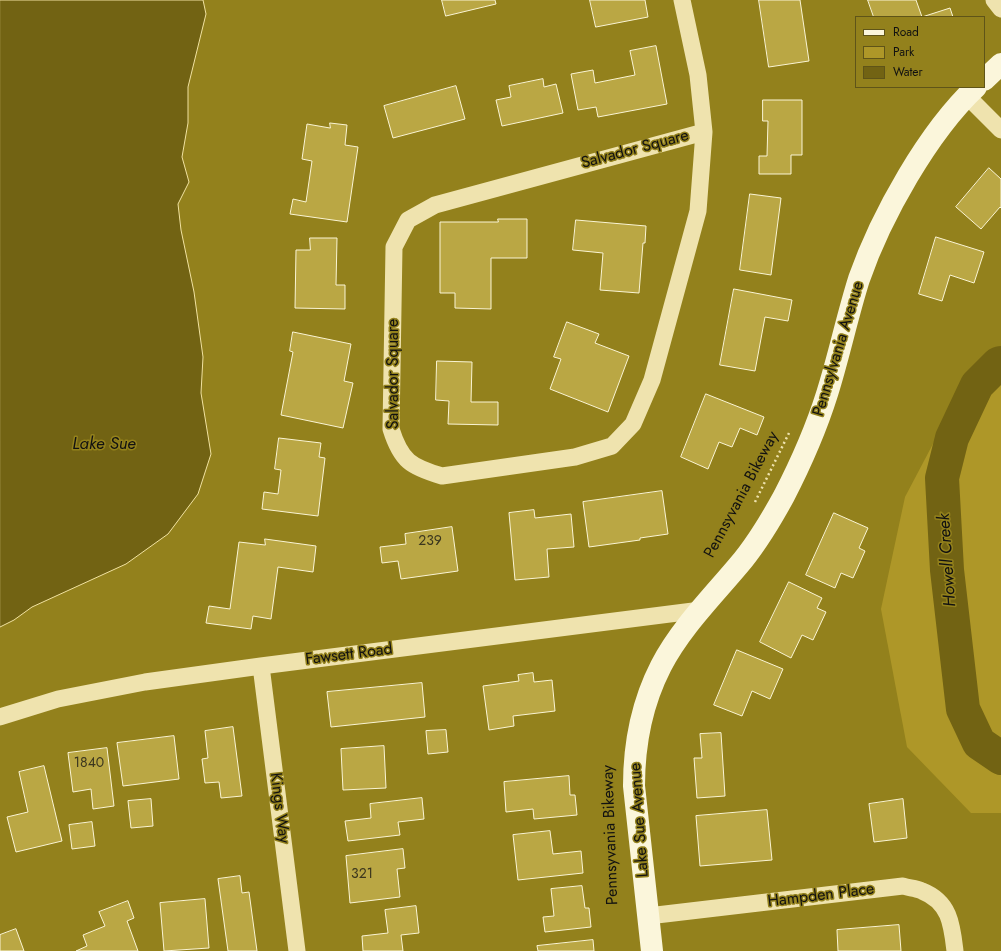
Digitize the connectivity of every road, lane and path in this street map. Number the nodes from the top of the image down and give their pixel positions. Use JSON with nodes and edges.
{"nodes":[{"id":1,"x":682,"y":0,"type":"edge"},
{"id":2,"x":994,"y":0,"type":"edge"},
{"id":3,"x":1001,"y":9,"type":"edge"},
{"id":4,"x":1001,"y":64,"type":"edge"},
{"id":5,"x":985,"y":79,"type":"edge"},
{"id":6,"x":972,"y":92,"type":"edge"},
{"id":7,"x":1001,"y":130,"type":"edge"},
{"id":8,"x":704,"y":132,"type":"junction"},
{"id":9,"x":791,"y":428,"type":"dead end"},
{"id":10,"x":755,"y":502,"type":"dead end"},
{"id":11,"x":701,"y":610,"type":"junction"},
{"id":12,"x":262,"y":666,"type":"junction"},
{"id":13,"x":0,"y":717,"type":"edge"},
{"id":14,"x":648,"y":916,"type":"junction"},
{"id":15,"x":297,"y":951,"type":"edge"},
{"id":16,"x":652,"y":951,"type":"edge"},
{"id":17,"x":955,"y":951,"type":"edge"}],
"edges":[{"from":1,"to":8,"type":"street","name":"Salvador Square"},
{"from":2,"to":3,"type":"street"},
{"from":4,"to":5,"type":"street"},
{"from":6,"to":7,"type":"street"},
{"from":6,"to":11,"type":"street","name":"Pennsylvania Avenue"},
{"from":8,"to":8,"type":"street","name":"Salvador Square"},
{"from":9,"to":10,"type":"path","name":"Pennsyvania Bikeway"},
{"from":11,"to":12,"type":"street","name":"Fawsett Road"},
{"from":11,"to":14,"type":"street","name":"Lake Sue Avenue"},
{"from":12,"to":13,"type":"street","name":"Fawsett Road"},
{"from":12,"to":15,"type":"street","name":"Kings Way"},
{"from":14,"to":16,"type":"street","name":"Lake Sue Avenue"},
{"from":14,"to":17,"type":"street","name":"Hampden Place"}]}
